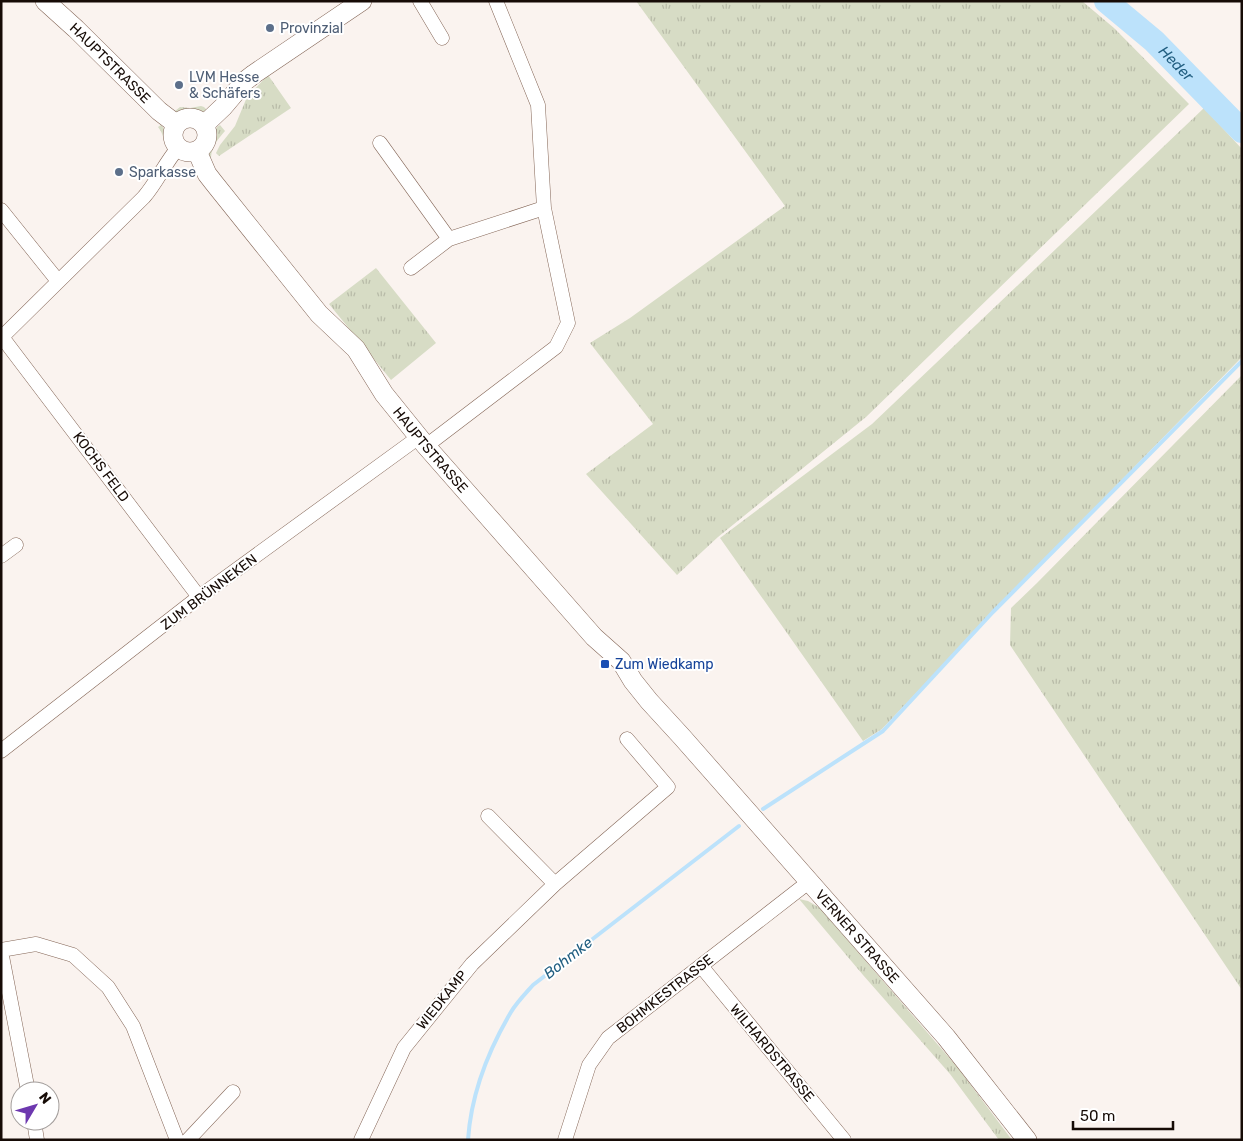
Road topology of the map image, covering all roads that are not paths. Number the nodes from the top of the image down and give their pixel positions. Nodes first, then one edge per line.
1 (44, 1) edge
2 (362, 1) edge
3 (420, 1) edge
4 (496, 1) edge
5 (442, 38) dead end
6 (176, 124) junction
7 (204, 125) junction
8 (380, 143) dead end
9 (178, 148) junction
10 (197, 151) junction
11 (544, 208) junction
12 (1, 210) edge
13 (449, 239) junction
14 (411, 268) dead end
15 (58, 282) junction
16 (2, 337) edge
17 (423, 442) junction
18 (16, 545) dead end
19 (1, 556) edge
20 (199, 597) junction
21 (682, 737) joint
22 (628, 739) dead end
23 (1, 751) edge
24 (488, 816) dead end
25 (810, 881) junction
26 (555, 884) junction
27 (1, 951) edge
28 (700, 966) junction
29 (26, 1081) edge
30 (234, 1092) dead end
31 (177, 1140) edge
32 (188, 1140) edge
33 (361, 1140) edge
34 (565, 1140) edge
35 (844, 1140) edge
36 (1027, 1140) edge

1 - 6 main road, HAUPTSTRASSE
2 - 7 main road
3 - 5 street
4 - 11 street, ZUM BRÜNNEKEN
6 - 7 main road
6 - 9 main road
7 - 10 main road
8 - 13 street
9 - 10 main road
9 - 15 street
10 - 17 main road, HAUPTSTRASSE
11 - 13 street
11 - 17 street, ZUM BRÜNNEKEN
12 - 15 street
13 - 14 street
15 - 16 street
16 - 20 street, KOCHS FELD
17 - 20 street, ZUM BRÜNNEKEN
17 - 21 main road, HAUPTSTRASSE
18 - 19 street
20 - 23 street, ZUM BRÜNNEKEN
21 - 25 main road, VERNER STRASSE
22 - 26 street, WIEDKAMP
24 - 26 street
25 - 28 street, BOHMKESTRASSE
25 - 36 main road, VERNER STRASSE
26 - 33 street, WIEDKAMP
27 - 29 street
27 - 31 street
28 - 34 street, BOHMKESTRASSE
28 - 35 street, WILHARDSTRASSE
30 - 32 street

